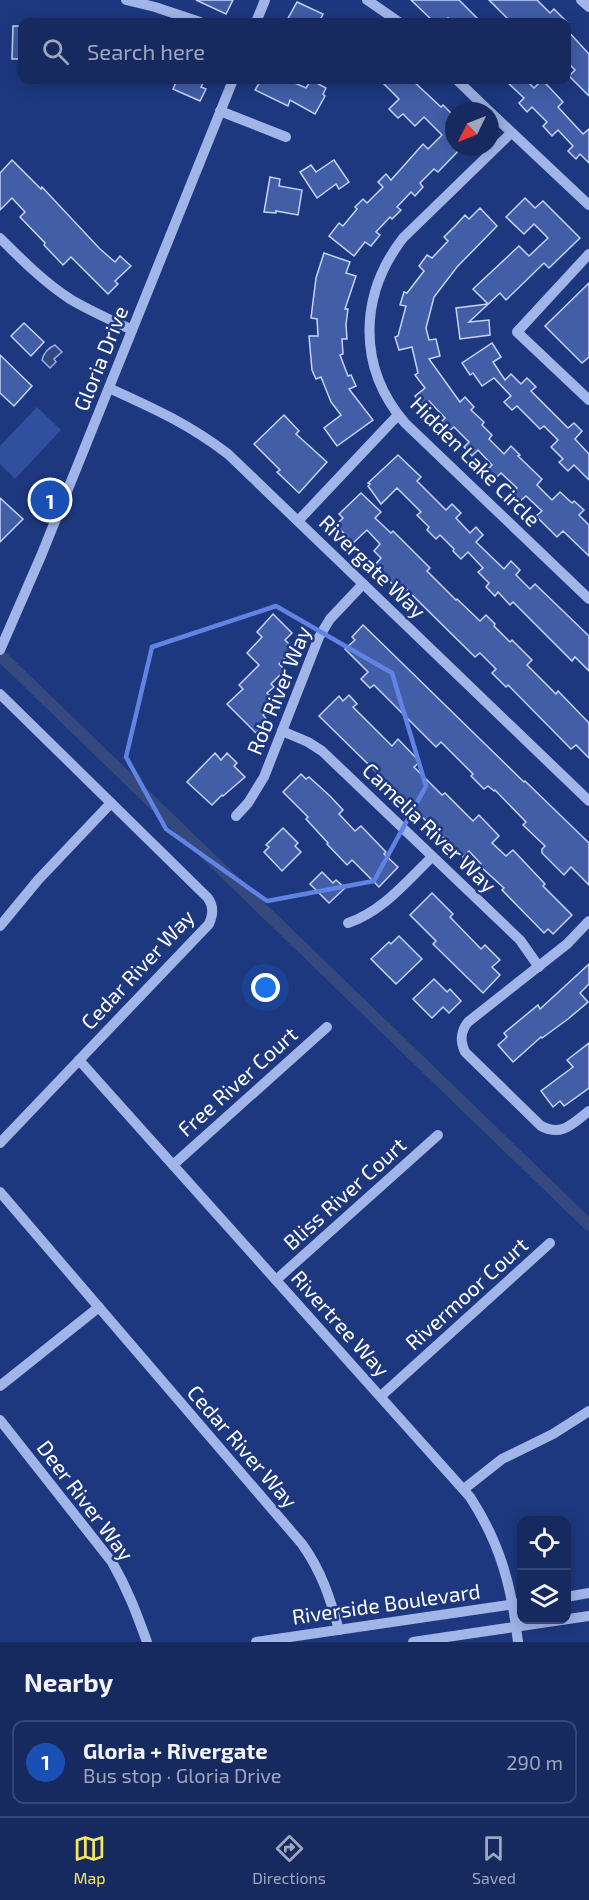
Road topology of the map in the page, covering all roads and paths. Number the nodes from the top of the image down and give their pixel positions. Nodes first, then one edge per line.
1 (126, 0) edge
2 (265, 0) edge
3 (367, 0) edge
4 (581, 0) edge
5 (589, 7) edge
6 (188, 18) edge
7 (258, 18) edge
8 (393, 18) edge
9 (231, 84) edge
10 (461, 84) edge
11 (479, 102) edge
12 (220, 111) junction
13 (499, 122) edge
14 (511, 133) junction
15 (286, 137) dead end
16 (589, 205) edge
17 (0, 238) edge
18 (589, 254) edge
19 (132, 330) junction
20 (109, 388) junction
21 (589, 400) edge
22 (398, 415) junction
23 (298, 521) junction
24 (363, 584) junction
25 (589, 599) edge
26 (0, 650) edge
27 (0, 694) edge
28 (282, 730) junction
29 (589, 801) edge
30 (111, 803) junction
31 (236, 816) dead end
32 (432, 857) junction
33 (589, 921) edge
34 (348, 923) dead end
35 (0, 927) edge
36 (539, 967) junction
37 (327, 1027) dead end
38 (79, 1060) junction
39 (589, 1111) edge
40 (438, 1135) dead end
41 (0, 1143) edge
42 (173, 1165) junction
43 (0, 1192) edge
44 (550, 1243) dead end
45 (276, 1280) junction
46 (99, 1307) junction
47 (0, 1386) edge
48 (381, 1396) junction
49 (589, 1411) edge
50 (0, 1420) edge
51 (464, 1489) junction
52 (589, 1593) edge
53 (571, 1596) edge
54 (517, 1601) edge
55 (517, 1604) edge
56 (517, 1616) edge
57 (589, 1617) edge
58 (516, 1627) junction
59 (339, 1630) junction
60 (147, 1642) edge
61 (260, 1642) edge
62 (413, 1642) edge
63 (518, 1642) edge

1 - 6 street
2 - 7 street
3 - 8 street
4 - 5 street
9 - 12 street, Gloria Drive
10 - 11 street
12 - 15 street
12 - 19 street, Gloria Drive
13 - 14 street
14 - 16 street
14 - 22 street, Hidden Lake Circle
17 - 19 street
18 - 21 street
19 - 20 street, Gloria Drive
20 - 23 street, Rivergate Way
20 - 26 street, Gloria Drive
22 - 23 street
22 - 25 street, Hidden Lake Circle
23 - 24 street, Rivergate Way
24 - 28 street, Rob River Way
24 - 29 street, Rivergate Way
27 - 30 street, Cedar River Way
28 - 31 street, Rob River Way
28 - 32 street, Camelia River Way
30 - 35 street
30 - 38 street, Cedar River Way
32 - 34 street
32 - 36 street, Camelia River Way
33 - 36 street
36 - 39 street
37 - 42 street, Free River Court
38 - 41 street, Cedar River Way
38 - 42 street, Rivertree Way
40 - 45 street, Bliss River Court
42 - 45 street, Rivertree Way
43 - 46 street, Cedar River Way
44 - 48 street, Rivermoor Court
45 - 48 street, Rivertree Way
46 - 47 street
46 - 59 street, Cedar River Way
48 - 51 street, Rivertree Way
49 - 51 street
50 - 60 street, Deer River Way
51 - 54 street, Rivertree Way
52 - 53 street
55 - 59 street, Riverside Boulevard
56 - 58 street, Rivertree Way
57 - 58 street, Riverside Boulevard
58 - 62 street, Riverside Boulevard
58 - 63 street, Rivertree Way
59 - 61 street, Riverside Boulevard

